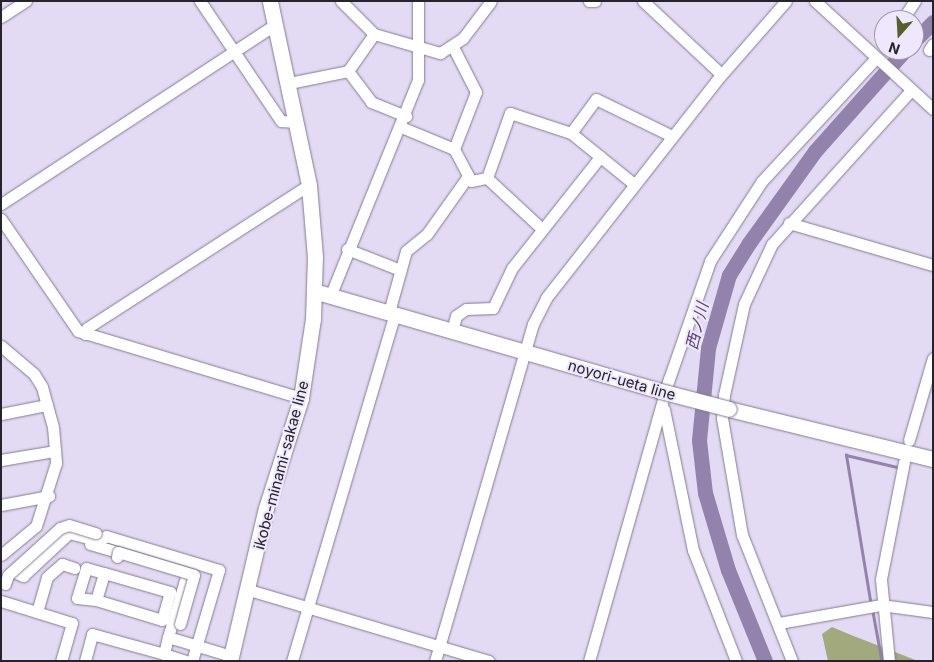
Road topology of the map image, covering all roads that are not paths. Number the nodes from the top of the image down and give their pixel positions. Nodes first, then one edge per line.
1 (26, 1) edge
2 (200, 1) edge
3 (270, 1) edge
4 (341, 1) edge
5 (418, 1) edge
6 (491, 1) edge
7 (589, 1) edge
8 (595, 1) edge
9 (643, 1) edge
10 (786, 1) edge
11 (815, 1) edge
12 (1, 17) edge
13 (275, 25) junction
14 (374, 34) junction
15 (453, 47) junction
16 (419, 50) junction
17 (234, 52) junction
18 (874, 56) edge
19 (874, 60) edge
20 (878, 60) edge
21 (348, 71) junction
22 (721, 74) junction
23 (289, 83) junction
24 (911, 90) junction
25 (933, 109) edge
26 (406, 116) junction
27 (296, 122) junction
28 (401, 127) junction
29 (571, 133) junction
30 (672, 136) junction
31 (454, 149) junction
32 (600, 157) junction
33 (468, 176) junction
34 (487, 178) junction
35 (634, 184) junction
36 (309, 185) junction
37 (1, 204) edge
38 (1, 219) edge
39 (789, 223) junction
40 (542, 229) junction
41 (348, 249) junction
42 (933, 265) edge
43 (400, 270) junction
44 (314, 291) junction
45 (330, 294) junction
46 (392, 313) junction
47 (452, 331) junction
48 (85, 334) junction
49 (1, 346) edge
50 (525, 353) junction
51 (933, 358) edge
52 (301, 398) junction
53 (47, 405) junction
54 (664, 406) junction
55 (1, 414) edge
56 (909, 440) dead end
57 (55, 451) junction
58 (933, 459) edge
59 (1, 460) edge
60 (904, 462) dead end
61 (49, 496) junction
62 (1, 505) edge
63 (36, 525) junction
64 (101, 535) junction
65 (65, 536) junction
66 (50, 542) junction
67 (116, 554) junction
68 (1, 555) edge
69 (74, 568) dead end
70 (188, 569) junction
71 (8, 571) edge
72 (108, 574) junction
73 (249, 590) junction
74 (1, 600) edge
75 (96, 600) junction
76 (881, 605) junction
77 (308, 606) junction
78 (37, 612) junction
79 (933, 612) edge
80 (780, 624) junction
81 (172, 638) junction
82 (196, 646) junction
83 (440, 646) junction
84 (164, 654) junction
85 (149, 656) edge
86 (230, 658) edge
87 (61, 661) edge
88 (85, 661) edge
89 (185, 661) edge
90 (192, 661) edge
91 (292, 661) edge
92 (435, 661) edge
93 (489, 661) edge
94 (589, 661) edge
95 (736, 661) edge
96 (792, 661) edge
97 (889, 661) edge

1 - 12 street
2 - 17 street
3 - 13 main road, ikobe-minami-sakae line
4 - 14 street
5 - 16 street
6 - 15 street
7 - 8 street
9 - 22 street
10 - 22 street
11 - 18 street
13 - 17 street
13 - 23 main road, ikobe-minami-sakae line
14 - 16 street
14 - 21 street
15 - 16 street
15 - 31 street
16 - 26 street
17 - 27 street
17 - 37 street
19 - 54 street
20 - 24 street
21 - 23 street
21 - 26 street
22 - 30 street
23 - 27 main road, ikobe-minami-sakae line
24 - 25 street
24 - 39 street
26 - 28 street
27 - 36 main road, ikobe-minami-sakae line
28 - 31 street
28 - 41 street
29 - 30 street
29 - 32 street
29 - 34 street
30 - 35 street
31 - 33 street
32 - 35 street
32 - 40 street
33 - 34 street
33 - 43 street
34 - 40 street
35 - 50 street
36 - 44 main road, ikobe-minami-sakae line
36 - 48 street
38 - 48 street
39 - 42 street
39 - 80 street
40 - 47 street
41 - 43 street
41 - 45 street
43 - 46 street
44 - 45 main road, noyori-ueta line
44 - 52 main road, ikobe-minami-sakae line
45 - 46 main road, noyori-ueta line
46 - 47 main road, noyori-ueta line
46 - 77 street
47 - 50 main road, noyori-ueta line
48 - 52 street
49 - 53 street
50 - 58 main road, noyori-ueta line, bridge
50 - 83 street
51 - 56 street
52 - 73 main road, ikobe-minami-sakae line
53 - 55 street
53 - 57 street
54 - 94 street
54 - 95 street
57 - 59 street
57 - 61 street
60 - 76 street
61 - 62 street
61 - 63 street
63 - 66 street
63 - 68 street
64 - 65 street
64 - 70 street
64 - 74 street, bridge
65 - 66 street
65 - 67 street
66 - 71 street
67 - 72 street
67 - 81 street, bridge
69 - 78 street
70 - 81 street
70 - 82 street
72 - 75 street
72 - 75 street
72 - 75 street
73 - 77 street
73 - 86 main road, ikobe-minami-sakae line
74 - 78 street
76 - 79 street
76 - 80 street
76 - 97 street
77 - 83 street
77 - 91 street
78 - 87 street
80 - 96 street
81 - 82 street
81 - 84 street
82 - 86 street
82 - 90 street
83 - 92 street
83 - 93 street
84 - 85 street
84 - 89 street
85 - 88 street

